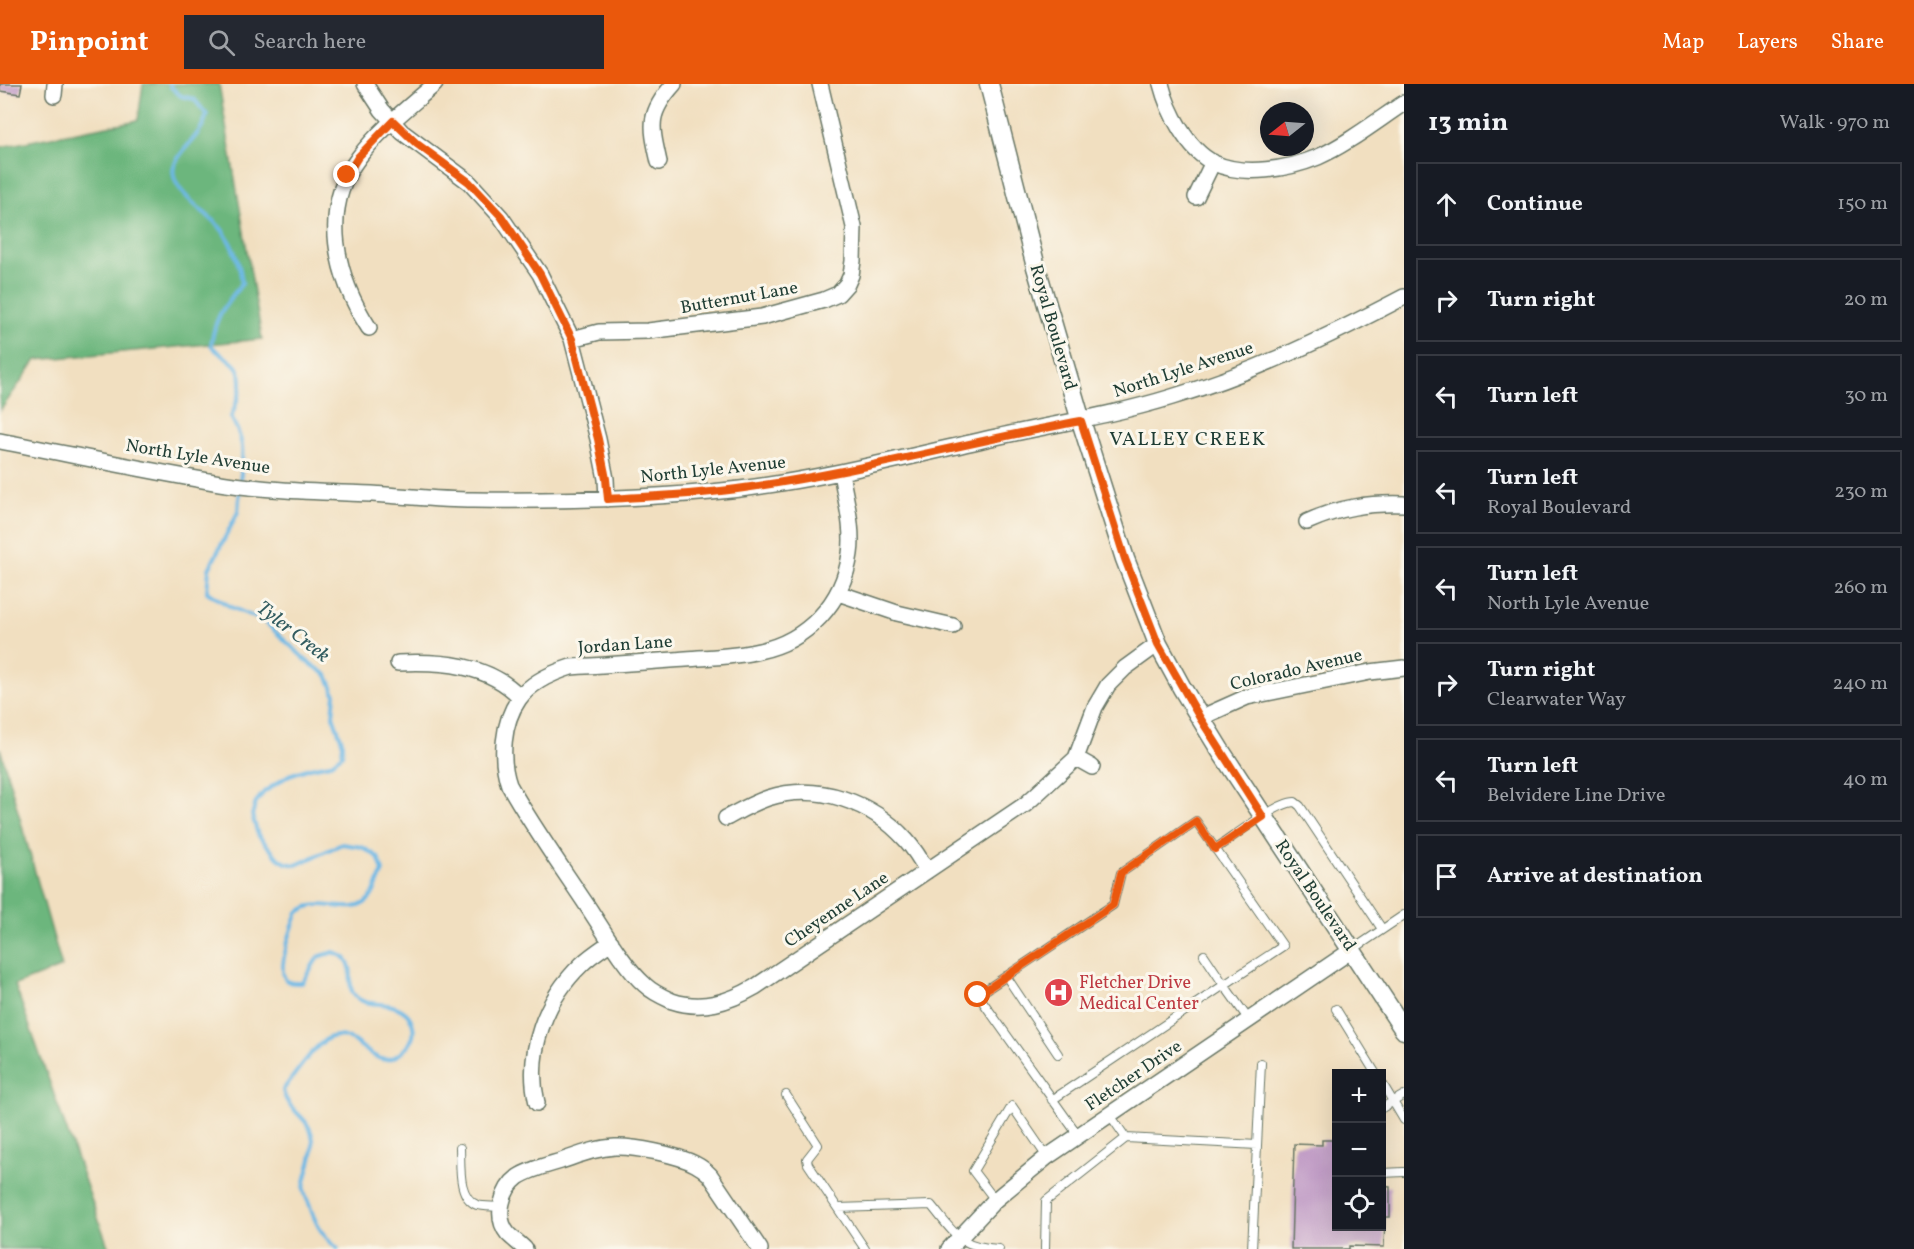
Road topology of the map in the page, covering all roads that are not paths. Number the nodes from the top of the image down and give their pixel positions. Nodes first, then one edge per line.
1 (366, 84) edge
2 (435, 84) edge
3 (674, 84) edge
4 (820, 84) edge
5 (989, 84) edge
6 (1161, 84) edge
7 (1404, 103) edge
8 (393, 121) junction
9 (659, 162) dead end
10 (1213, 162) junction
11 (1196, 197) dead end
12 (1404, 297) edge
13 (369, 328) dead end
14 (572, 339) junction
15 (1081, 421) junction
16 (0, 441) edge
17 (841, 472) junction
18 (608, 499) junction
19 (1404, 504) edge
20 (1307, 522) dead end
21 (838, 593) junction
22 (953, 626) dead end
23 (1158, 644) junction
24 (398, 663) dead end
25 (1404, 668) edge
26 (520, 697) junction
27 (1200, 718) junction
28 (1076, 758) junction
29 (1092, 767) dead end
30 (1263, 817) junction
31 (726, 818) dead end
32 (1215, 849) junction
33 (927, 871) junction
34 (1404, 915) edge
35 (1382, 929) junction
36 (611, 942) junction
37 (1352, 950) junction
38 (1204, 955) dead end
39 (1006, 976) junction
40 (1224, 985) junction
41 (1336, 1010) dead end
42 (1249, 1020) junction
43 (1403, 1024) edge
44 (1058, 1054) dead end
45 (1261, 1063) dead end
46 (1373, 1069) edge
47 (1386, 1090) edge
48 (786, 1095) dead end
49 (1404, 1095) edge
50 (1052, 1100) junction
51 (1393, 1101) junction
52 (537, 1102) dead end
53 (1386, 1105) edge
54 (1110, 1114) junction
55 (1404, 1120) edge
56 (1078, 1135) junction
57 (1125, 1138) junction
58 (1257, 1145) junction
59 (460, 1148) dead end
60 (1047, 1157) junction
61 (1386, 1173) edge
62 (1404, 1173) edge
63 (995, 1200) junction
64 (501, 1207) junction
65 (838, 1208) junction
66 (954, 1244) edge
67 (525, 1249) edge
68 (760, 1249) edge
69 (865, 1249) edge
70 (999, 1249) edge
71 (1045, 1249) edge
72 (1252, 1249) edge

1 - 8 street
2 - 8 street
3 - 9 street
4 - 14 street, Butternut Lane
5 - 15 street, Royal Boulevard
6 - 10 street
7 - 10 street
8 - 13 street
8 - 14 street
10 - 11 street
12 - 15 street, North Lyle Avenue
14 - 18 street
15 - 17 street, North Lyle Avenue
15 - 23 street, Royal Boulevard
16 - 18 street, North Lyle Avenue
17 - 18 street, North Lyle Avenue
17 - 21 street, Jordan Lane
19 - 20 street
21 - 22 street
21 - 26 street, Jordan Lane
23 - 27 street, Royal Boulevard
23 - 28 street, Cheyenne Lane
24 - 26 street
25 - 27 street, Colorado Avenue
26 - 36 street, Jordan Lane
27 - 30 street, Royal Boulevard
28 - 29 street
28 - 33 street, Cheyenne Lane
30 - 32 lane
30 - 35 lane
30 - 37 street, Royal Boulevard
31 - 33 street
32 - 39 lane
32 - 40 lane
33 - 36 street, Cheyenne Lane
34 - 35 lane
35 - 37 lane
36 - 52 street
37 - 42 street, Fletcher Drive
37 - 43 street, Royal Boulevard
38 - 40 lane
39 - 44 lane
39 - 50 lane
40 - 42 lane
40 - 50 lane
41 - 46 lane
42 - 54 street, Fletcher Drive
45 - 58 lane
47 - 51 lane
48 - 65 lane
49 - 51 lane
50 - 56 lane
51 - 53 lane
51 - 55 lane
54 - 56 street, Fletcher Drive
54 - 57 lane
56 - 60 street, Fletcher Drive
57 - 58 lane
57 - 71 lane
58 - 72 lane
59 - 64 lane
60 - 63 street, Fletcher Drive
60 - 63 lane
61 - 62 lane
63 - 66 street, Fletcher Drive
64 - 67 street
64 - 68 street
65 - 66 lane
65 - 69 lane
66 - 70 lane

